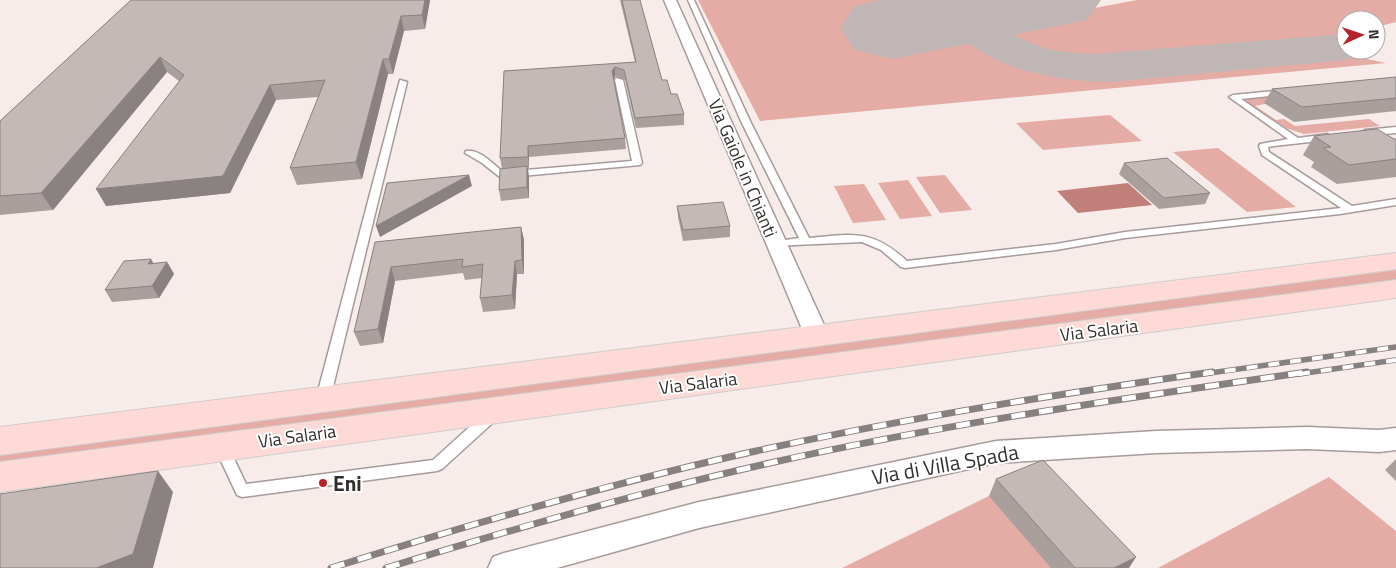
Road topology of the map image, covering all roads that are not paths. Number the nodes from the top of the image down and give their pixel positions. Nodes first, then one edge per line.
1 (670, 0) edge
2 (691, 0) edge
3 (619, 80) edge
4 (403, 82) dead end
5 (1290, 92) edge
6 (1396, 130) edge
7 (1296, 140) junction
8 (470, 153) dead end
9 (1396, 202) edge
10 (1350, 209) junction
11 (805, 240) junction
12 (776, 244) junction
13 (1396, 261) edge
14 (1396, 289) edge
15 (817, 336) junction
16 (323, 399) junction
17 (498, 409) junction
18 (1396, 439) edge
19 (0, 441) edge
20 (221, 446) junction
21 (0, 477) edge
22 (504, 568) edge

1 - 12 street, Via Gaiole in Chianti
2 - 11 lane
3 - 8 lane
4 - 16 lane
5 - 7 lane
6 - 7 lane
7 - 10 lane
9 - 10 lane
10 - 11 lane
11 - 12 lane
12 - 15 street, Via Gaiole in Chianti
13 - 15 main road, Via Salaria
14 - 17 main road, Via Salaria
15 - 16 main road, Via Salaria
16 - 19 main road, Via Salaria
17 - 20 main road, Via Salaria
17 - 20 lane
18 - 22 street, Via di Villa Spada
20 - 21 main road, Via Salaria

